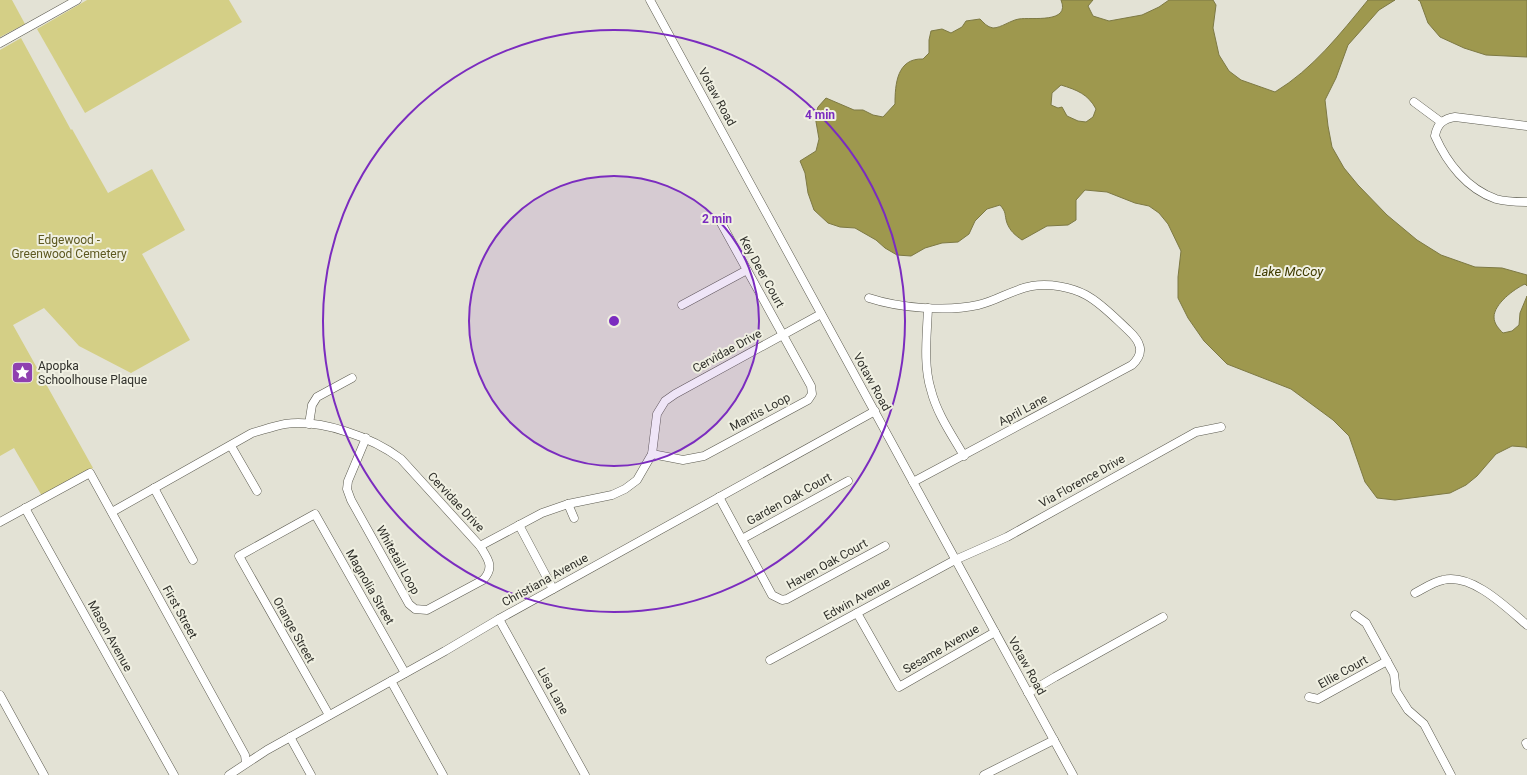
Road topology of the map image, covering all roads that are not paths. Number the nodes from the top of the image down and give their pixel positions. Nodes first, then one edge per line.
1 (77, 0) edge
2 (650, 0) edge
3 (0, 43) edge
4 (1414, 102) dead end
5 (1441, 122) junction
6 (1527, 126) edge
7 (1527, 202) edge
8 (720, 221) dead end
9 (747, 270) junction
10 (870, 298) dead end
11 (682, 306) dead end
12 (928, 308) junction
13 (821, 314) junction
14 (783, 334) junction
15 (352, 378) dead end
16 (875, 411) junction
17 (310, 424) junction
18 (1221, 427) dead end
19 (366, 438) junction
20 (231, 446) junction
21 (652, 454) junction
22 (964, 456) junction
23 (848, 481) dead end
24 (913, 482) junction
25 (154, 488) junction
26 (257, 491) dead end
27 (719, 497) junction
28 (568, 504) junction
29 (25, 508) junction
30 (112, 512) junction
31 (315, 514) joint
32 (574, 518) dead end
33 (0, 522) edge
34 (519, 525) junction
35 (742, 539) junction
36 (480, 546) junction
37 (885, 546) dead end
38 (194, 560) dead end
39 (955, 560) junction
40 (554, 589) junction
41 (1415, 593) dead end
42 (857, 613) junction
43 (1354, 615) dead end
44 (1163, 617) dead end
45 (499, 619) junction
46 (1527, 625) edge
47 (995, 632) junction
48 (770, 660) dead end
49 (1387, 661) junction
50 (405, 673) junction
51 (391, 681) junction
52 (1028, 694) junction
53 (0, 695) edge
54 (1309, 696) dead end
55 (329, 715) junction
56 (290, 737) junction
57 (1054, 740) junction
58 (246, 763) junction
59 (44, 775) edge
60 (174, 775) edge
61 (229, 775) edge
62 (311, 775) edge
63 (444, 775) edge
64 (585, 775) edge
65 (984, 775) edge
66 (1073, 775) edge
67 (1451, 775) edge

1 - 3 street
2 - 13 street, Votaw Road
4 - 5 street
5 - 6 street
5 - 7 street
8 - 9 street, Key Deer Court
9 - 11 street
9 - 14 street, Key Deer Court
10 - 12 street
12 - 22 street
12 - 22 street, April Lane
13 - 14 street, Cervidae Drive
13 - 16 street, Votaw Road
14 - 21 street, Cervidae Drive
14 - 21 street, Mantis Loop
15 - 17 street
16 - 24 street, Votaw Road
16 - 27 street, Christiana Avenue
17 - 19 street, Cervidae Drive
17 - 20 street, Cervidae Drive
18 - 39 street, Via Florence Drive
19 - 36 street, Cervidae Drive
19 - 36 street, Whitetail Loop
20 - 25 street, Cervidae Drive
20 - 26 street
21 - 28 street, Cervidae Drive
22 - 24 street, April Lane
23 - 35 street, Garden Oak Court
24 - 39 street, Votaw Road
25 - 30 street, Cervidae Drive
25 - 38 street
27 - 35 street, Haven Oak Court
27 - 40 street, Christiana Avenue
28 - 32 street
28 - 34 street, Cervidae Drive
29 - 30 street, First Street
29 - 33 street
29 - 60 street, Mason Avenue
30 - 58 street, First Street
31 - 50 street, Magnolia Street
31 - 55 street, Orange Street
34 - 36 street, Cervidae Drive
34 - 40 street
35 - 37 street, Haven Oak Court
39 - 42 street, Edwin Avenue
39 - 47 street, Votaw Road
40 - 45 street, Christiana Avenue
41 - 46 street
42 - 47 street, Sesame Avenue
42 - 48 street, Edwin Avenue
43 - 49 street
44 - 52 street
45 - 50 street, Christiana Avenue
45 - 64 street, Lisa Lane
47 - 52 street, Votaw Road
49 - 54 street, Ellie Court
49 - 67 street
50 - 51 street, Christiana Avenue
51 - 55 street, Christiana Avenue
51 - 63 street
52 - 57 street, Votaw Road
53 - 59 street
55 - 56 street, Christiana Avenue
56 - 58 street, Christiana Avenue
56 - 62 street
57 - 65 street
57 - 66 street, Votaw Road
58 - 61 street, Christiana Avenue

